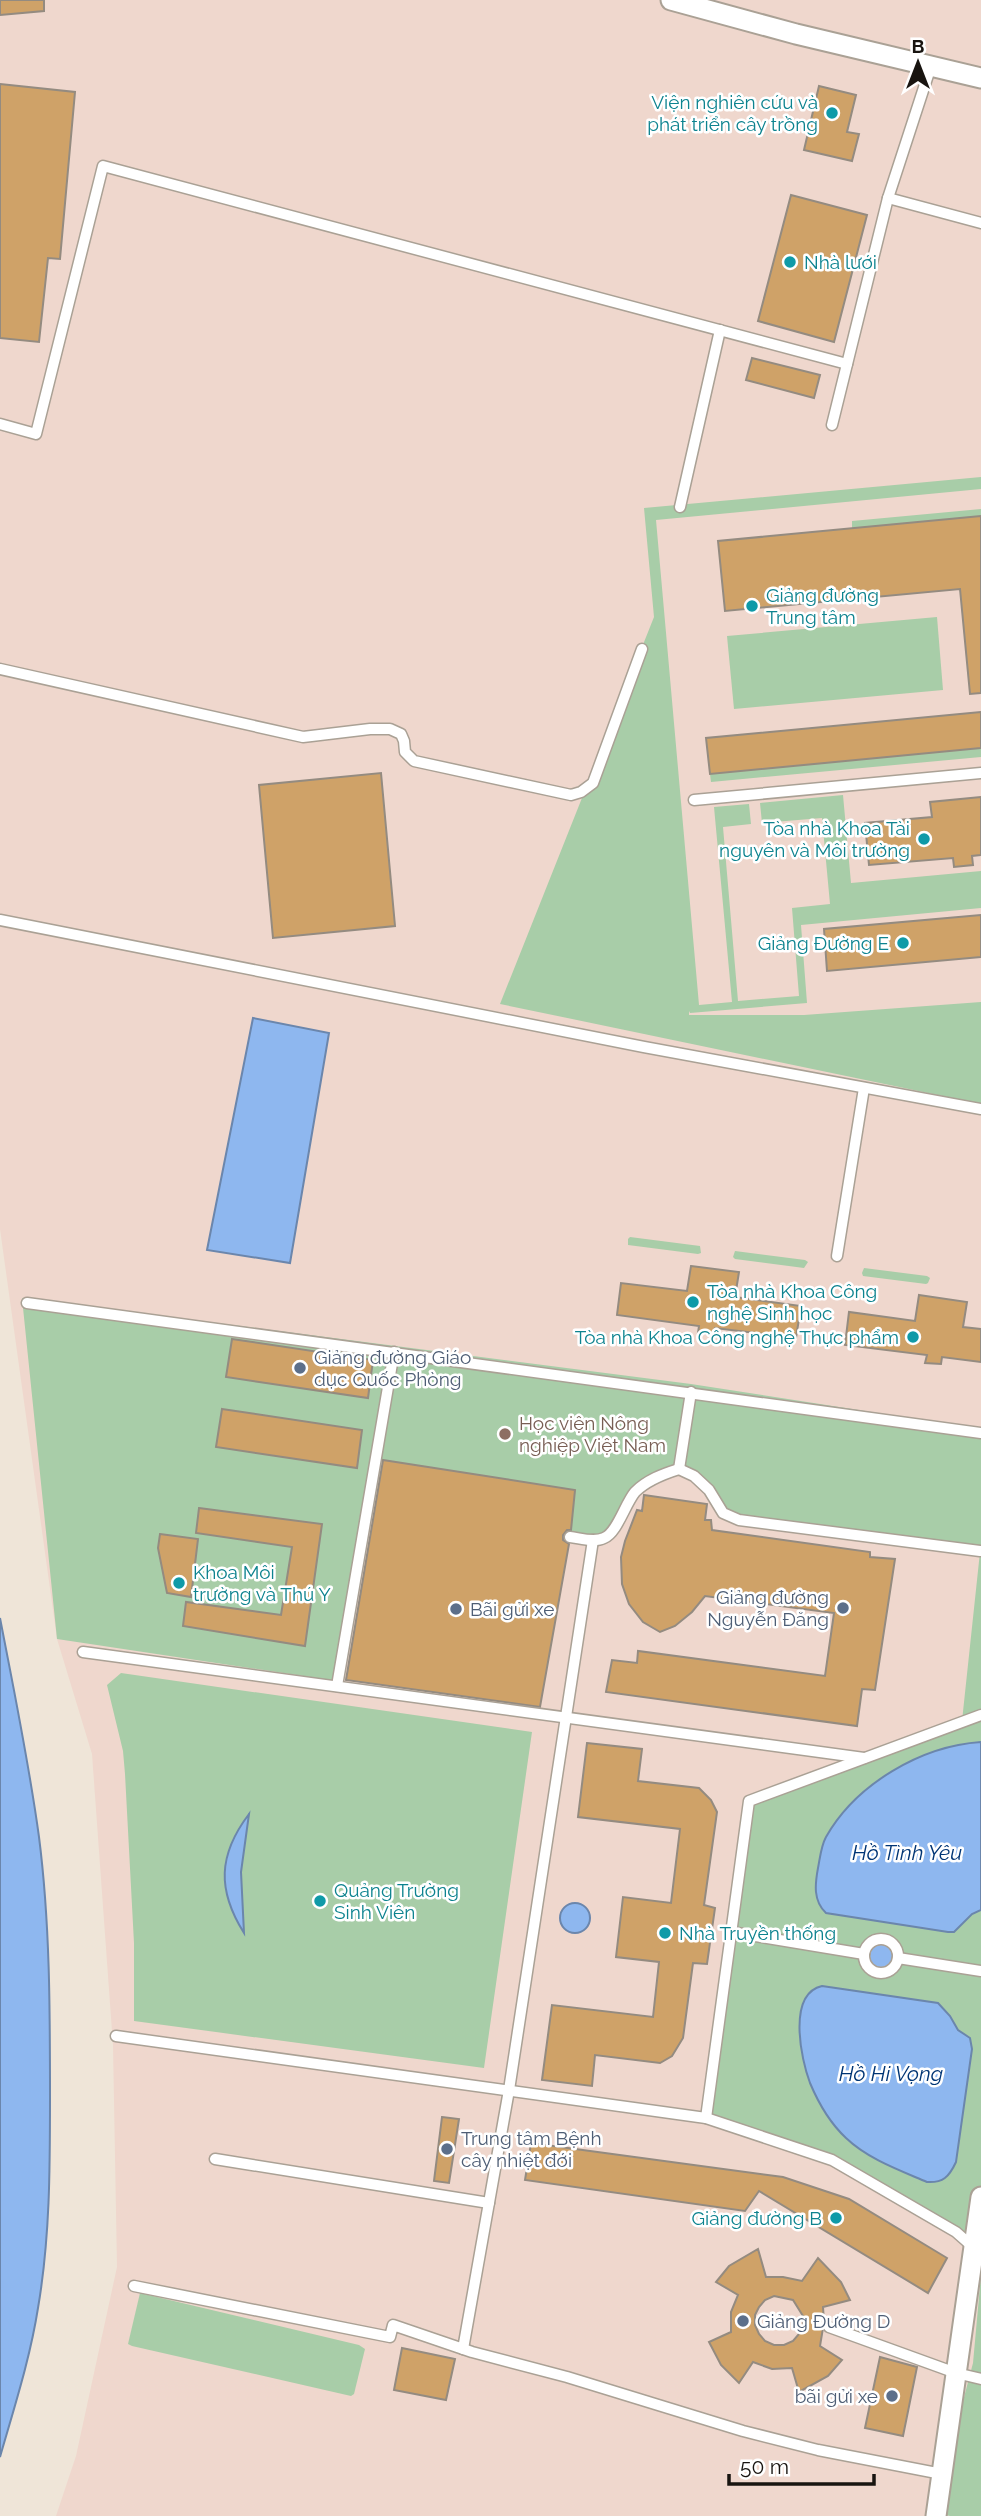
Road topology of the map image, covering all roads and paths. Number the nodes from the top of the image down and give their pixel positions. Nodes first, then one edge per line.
1 (671, 0) edge
2 (931, 66) junction
3 (981, 78) edge
4 (888, 198) junction
5 (981, 223) edge
6 (720, 330) junction
7 (847, 364) junction
8 (0, 424) edge
9 (832, 425) dead end
10 (680, 507) dead end
11 (642, 649) dead end
12 (0, 669) edge
13 (981, 773) edge
14 (694, 800) dead end
15 (0, 920) edge
16 (864, 1088) junction
17 (981, 1109) edge
18 (836, 1256) dead end
19 (27, 1303) dead end
20 (394, 1352) junction
21 (691, 1392) junction
22 (981, 1433) edge
23 (679, 1469) junction
24 (570, 1537) dead end
25 (593, 1540) junction
26 (981, 1551) edge
27 (83, 1653) dead end
28 (337, 1686) junction
29 (981, 1715) edge
30 (566, 1717) junction
31 (864, 1758) junction
32 (731, 1932) junction
33 (864, 1954) junction
34 (898, 1958) junction
35 (981, 1971) edge
36 (116, 2036) dead end
37 (509, 2090) junction
38 (706, 2118) junction
39 (215, 2159) dead end
40 (981, 2197) edge
41 (489, 2203) junction
42 (974, 2247) junction
43 (134, 2286) dead end
44 (829, 2327) dead end
45 (463, 2349) junction
46 (956, 2373) junction
47 (981, 2379) edge
48 (942, 2474) junction
49 (936, 2516) edge

1 - 2 street
2 - 3 street
2 - 4 lane
4 - 5 lane
4 - 7 lane
6 - 7 lane
6 - 8 lane
6 - 10 lane
7 - 9 lane
11 - 12 lane
13 - 14 lane
15 - 16 lane
16 - 17 lane
16 - 18 lane
19 - 20 lane
20 - 21 lane
20 - 28 lane
21 - 22 lane
21 - 23 lane
23 - 25 lane
23 - 26 lane
24 - 25 lane
25 - 30 lane
27 - 28 lane
28 - 30 lane
29 - 31 lane
30 - 31 lane
30 - 37 lane
31 - 32 lane
32 - 33 lane
32 - 38 lane
33 - 34 lane
33 - 34 lane
34 - 35 lane
36 - 37 lane
37 - 38 lane
37 - 41 lane
38 - 42 lane
39 - 41 lane
40 - 42 street
41 - 45 lane
42 - 46 street
43 - 45 lane
44 - 46 lane
45 - 48 lane
46 - 47 lane
46 - 48 street
48 - 49 street

